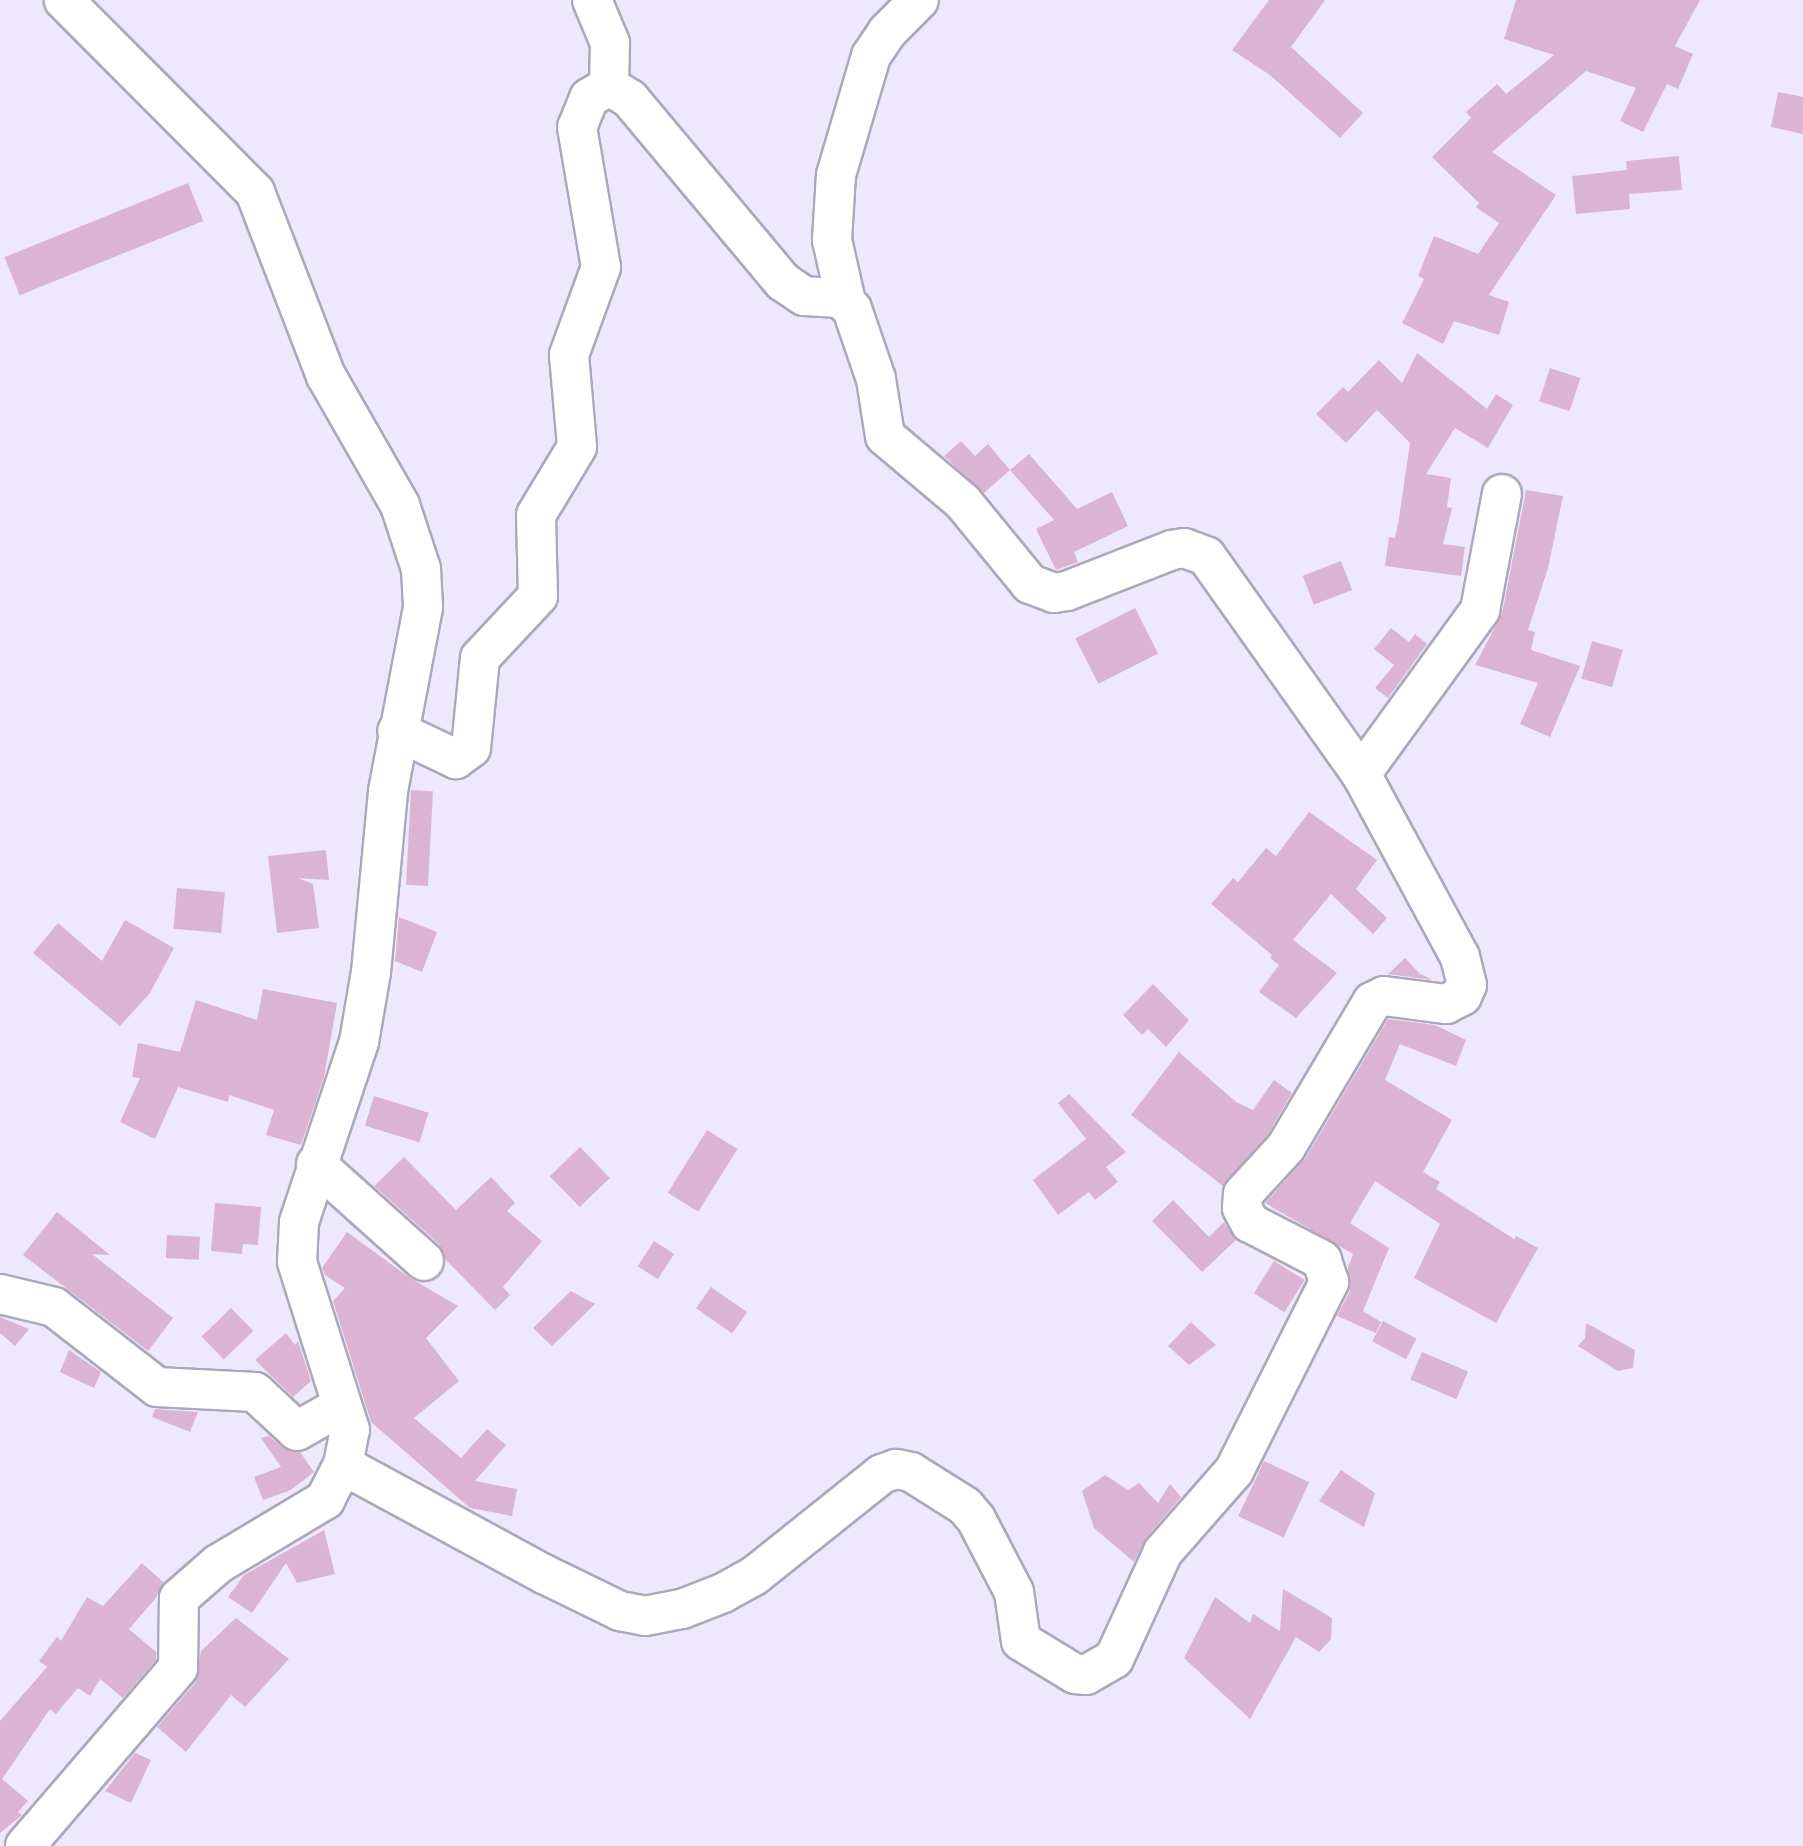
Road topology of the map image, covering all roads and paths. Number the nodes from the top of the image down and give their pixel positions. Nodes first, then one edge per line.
1 (64, 0) edge
2 (592, 0) edge
3 (919, 0) edge
4 (609, 86) junction
5 (846, 302) junction
6 (1502, 494) dead end
7 (397, 731) junction
8 (1361, 774) junction
9 (316, 1164) junction
10 (424, 1261) dead end
11 (0, 1294) edge
12 (341, 1406) junction
13 (343, 1466) junction
14 (25, 1846) edge

1 - 7 street
2 - 4 street
3 - 5 street
4 - 5 street
4 - 7 street
5 - 8 street
6 - 8 street
7 - 9 street
8 - 13 street
9 - 10 street
9 - 12 street
11 - 12 street
12 - 13 street
13 - 14 street

